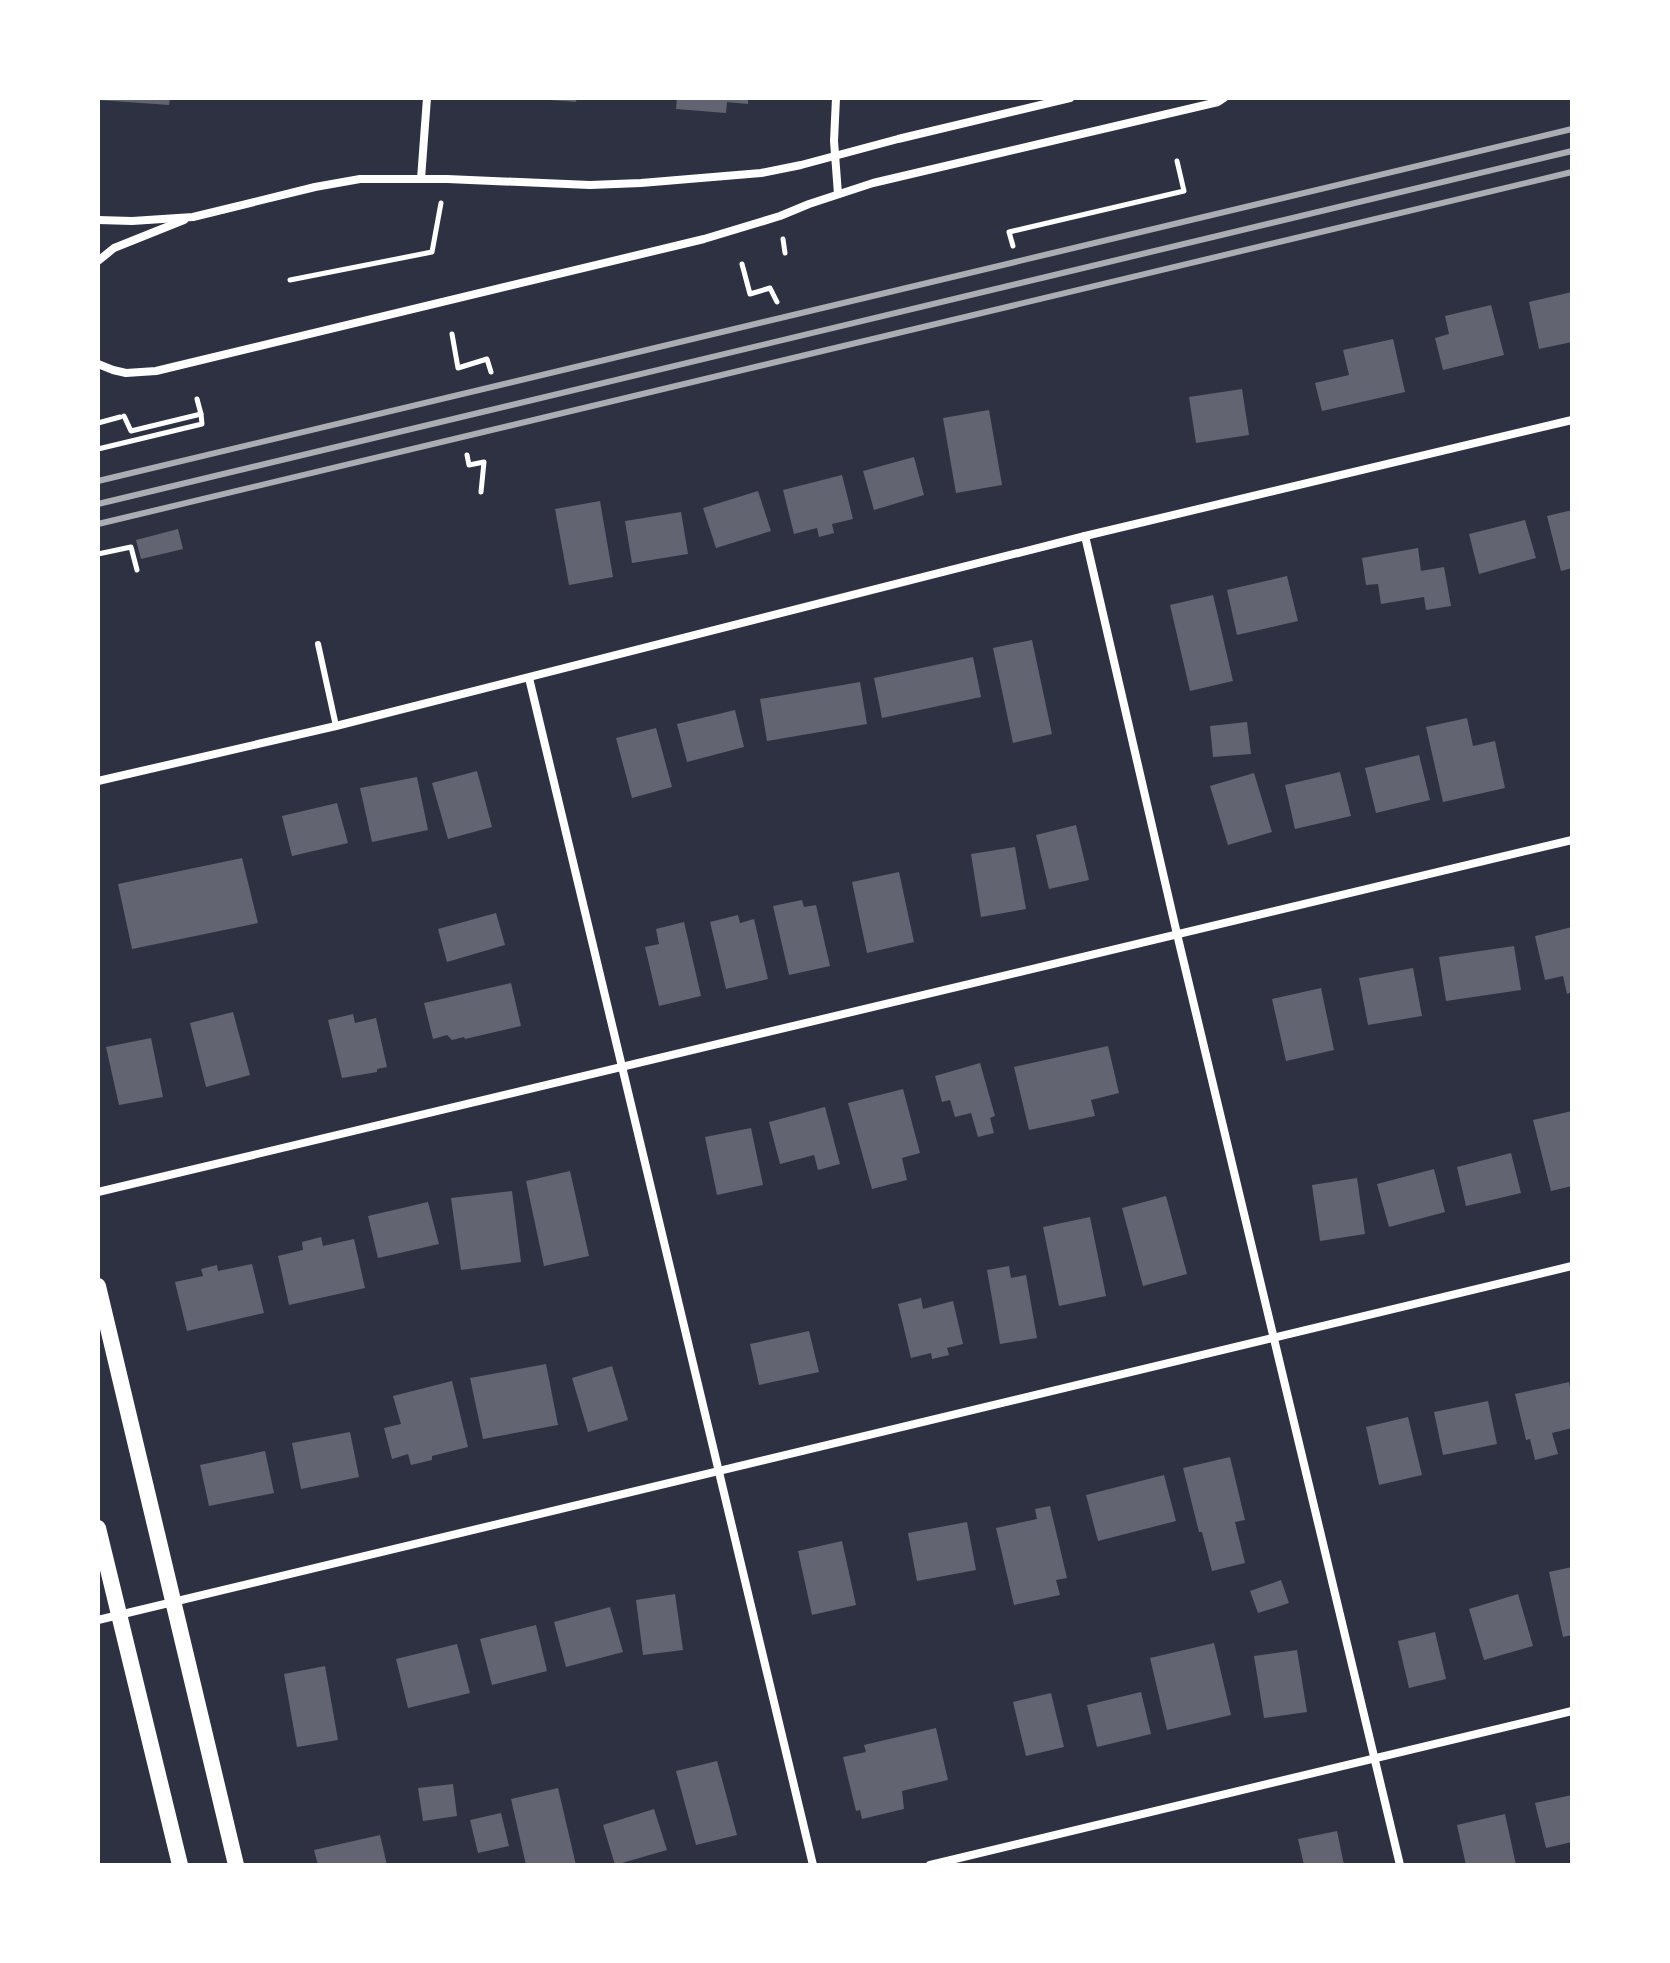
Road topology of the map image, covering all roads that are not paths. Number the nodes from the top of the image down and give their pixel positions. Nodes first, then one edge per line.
1 (427, 98) edge
2 (836, 98) edge
3 (1070, 98) edge
4 (1224, 98) edge
5 (835, 156) junction
6 (421, 179) junction
7 (838, 194) junction
8 (193, 217) junction
9 (98, 220) edge
10 (98, 261) edge
11 (98, 364) edge
12 (1572, 420) edge
13 (1085, 536) junction
14 (318, 644) dead end
15 (529, 678) junction
16 (336, 726) junction
17 (98, 781) edge
18 (1572, 840) edge
19 (1177, 934) junction
20 (623, 1067) junction
21 (98, 1192) edge
22 (1572, 1266) edge
23 (98, 1286) edge
24 (1274, 1337) junction
25 (719, 1471) junction
26 (98, 1528) edge
27 (173, 1602) junction
28 (119, 1615) junction
29 (98, 1620) edge
30 (1572, 1711) edge
31 (1375, 1758) junction
32 (180, 1865) edge
33 (236, 1865) edge
34 (813, 1865) edge
35 (930, 1865) edge
36 (1400, 1865) edge

1 - 6 street
2 - 5 street
3 - 5 street
4 - 7 street
5 - 6 street
5 - 7 street
6 - 8 street
7 - 11 street
8 - 9 street
8 - 10 street
12 - 13 street
13 - 15 street
13 - 19 street
14 - 16 lane
15 - 16 street
15 - 20 street
16 - 17 street
18 - 19 street
19 - 20 street
19 - 24 street
20 - 21 street
20 - 25 street
22 - 24 street
23 - 27 main road
24 - 25 street
24 - 31 street
25 - 27 street
25 - 34 street
26 - 28 main road
27 - 28 street
27 - 33 main road
28 - 29 street
28 - 32 main road
30 - 31 street
31 - 35 street
31 - 36 street

